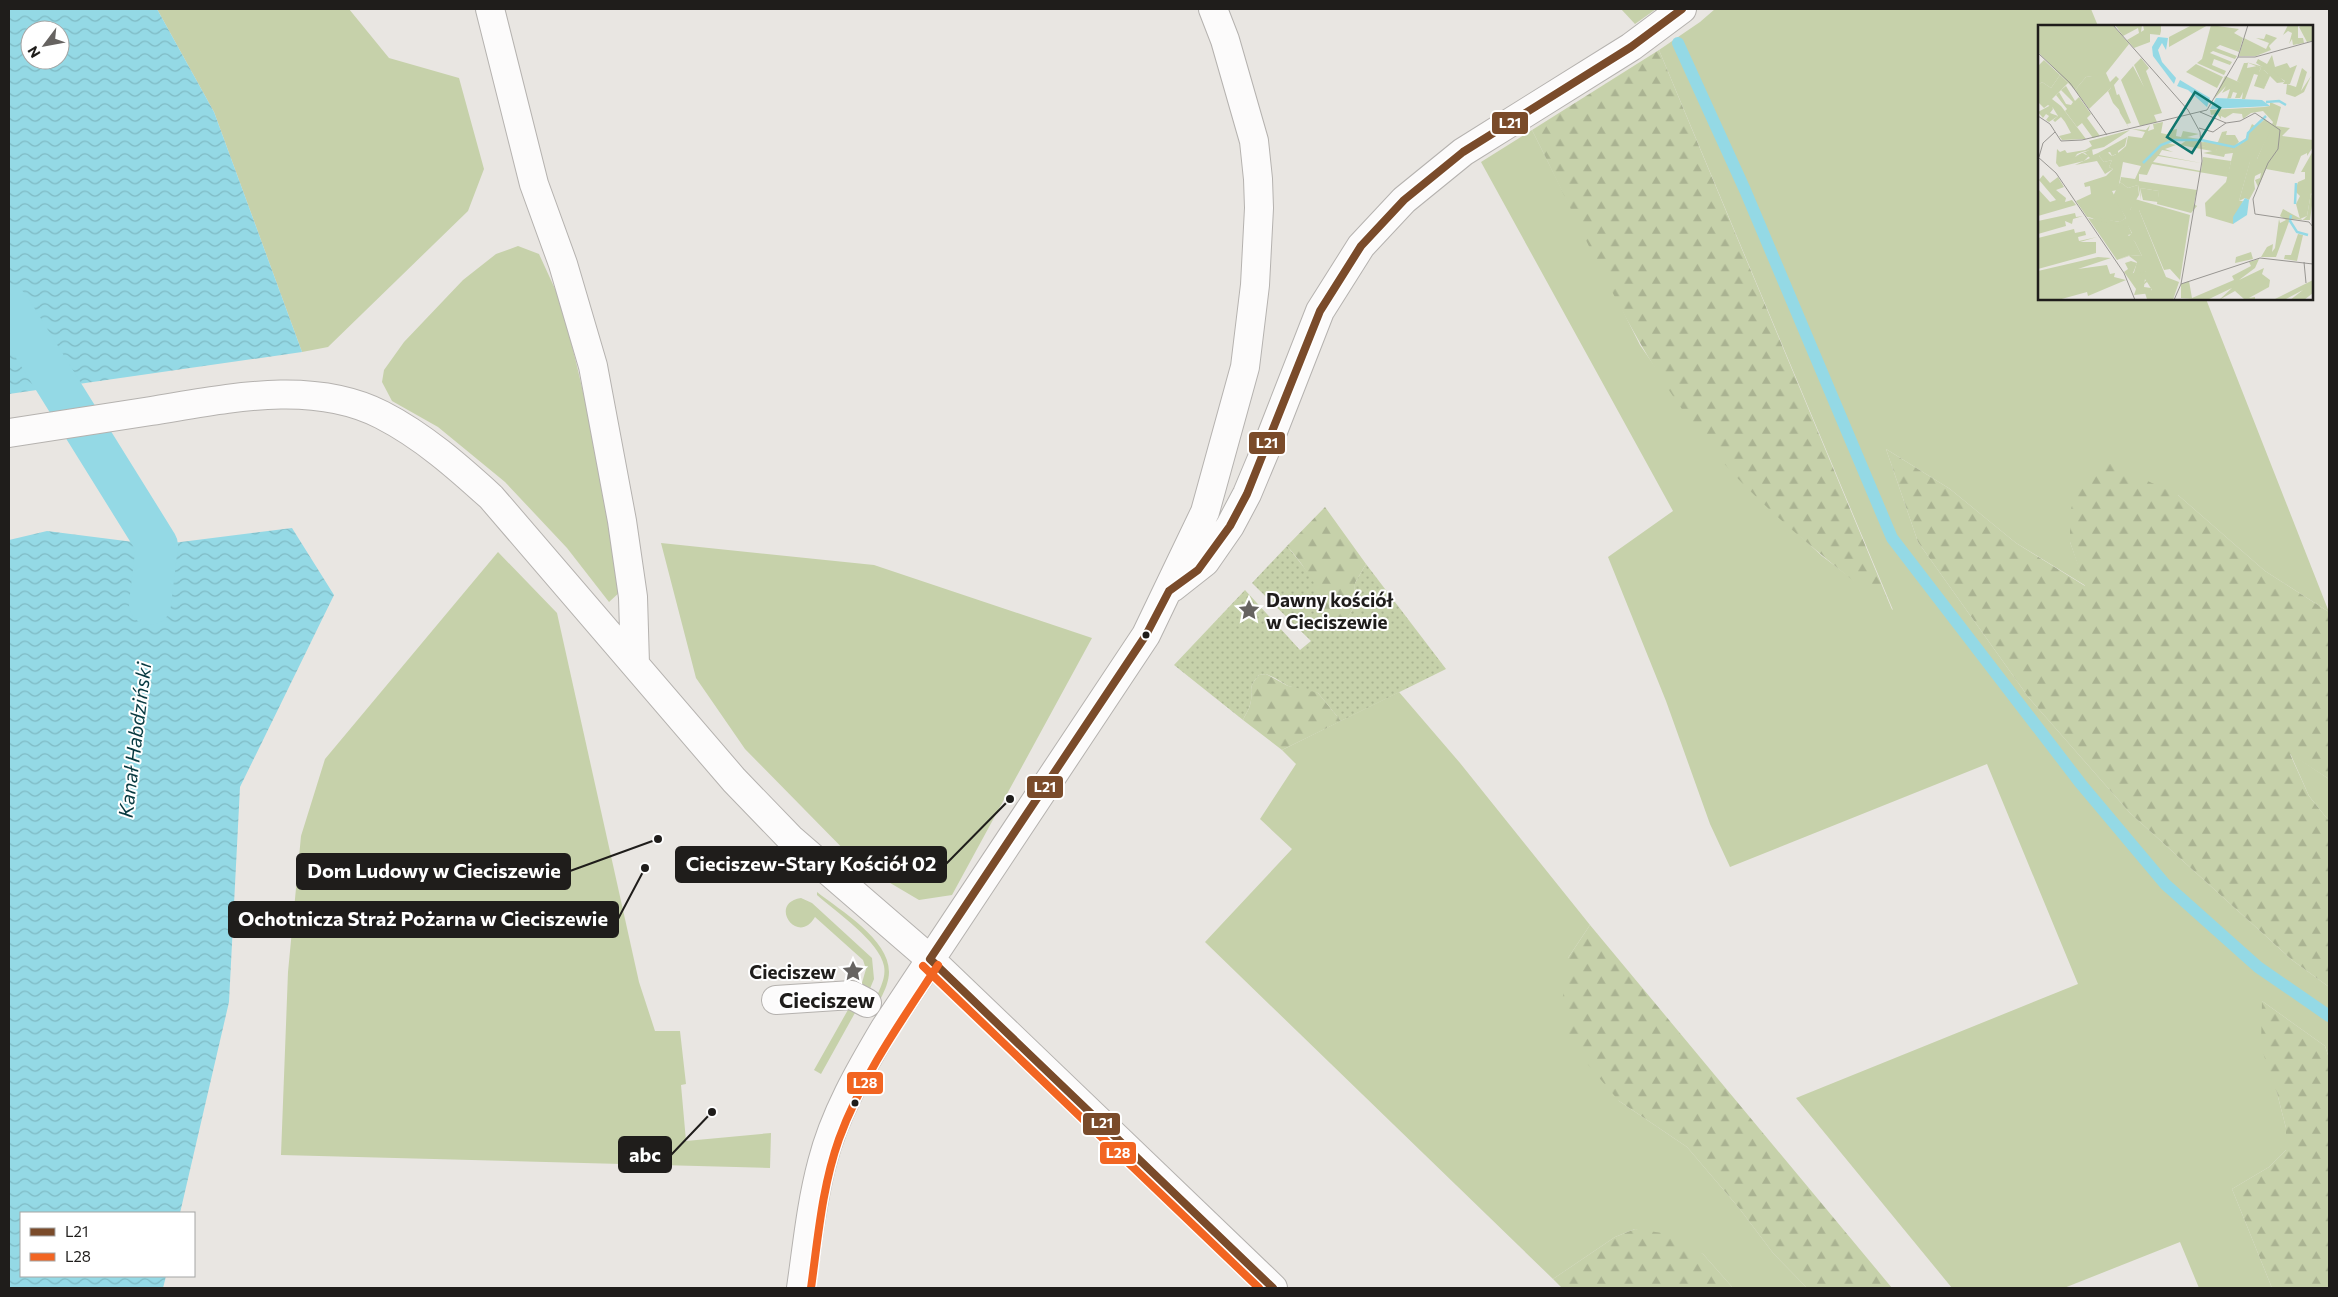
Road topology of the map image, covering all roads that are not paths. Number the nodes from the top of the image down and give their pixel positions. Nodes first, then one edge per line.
1 (490, 9) edge
2 (1213, 9) edge
3 (1682, 9) edge
4 (9, 433) edge
5 (1169, 591) junction
6 (635, 664) junction
7 (930, 959) junction
8 (776, 1000) dead end
9 (867, 1003) dead end
10 (801, 1288) edge
11 (1273, 1288) edge

1 - 6 street
2 - 5 street
3 - 5 street
4 - 6 street
5 - 7 street
6 - 7 street
7 - 10 street
7 - 11 street
8 - 9 street

